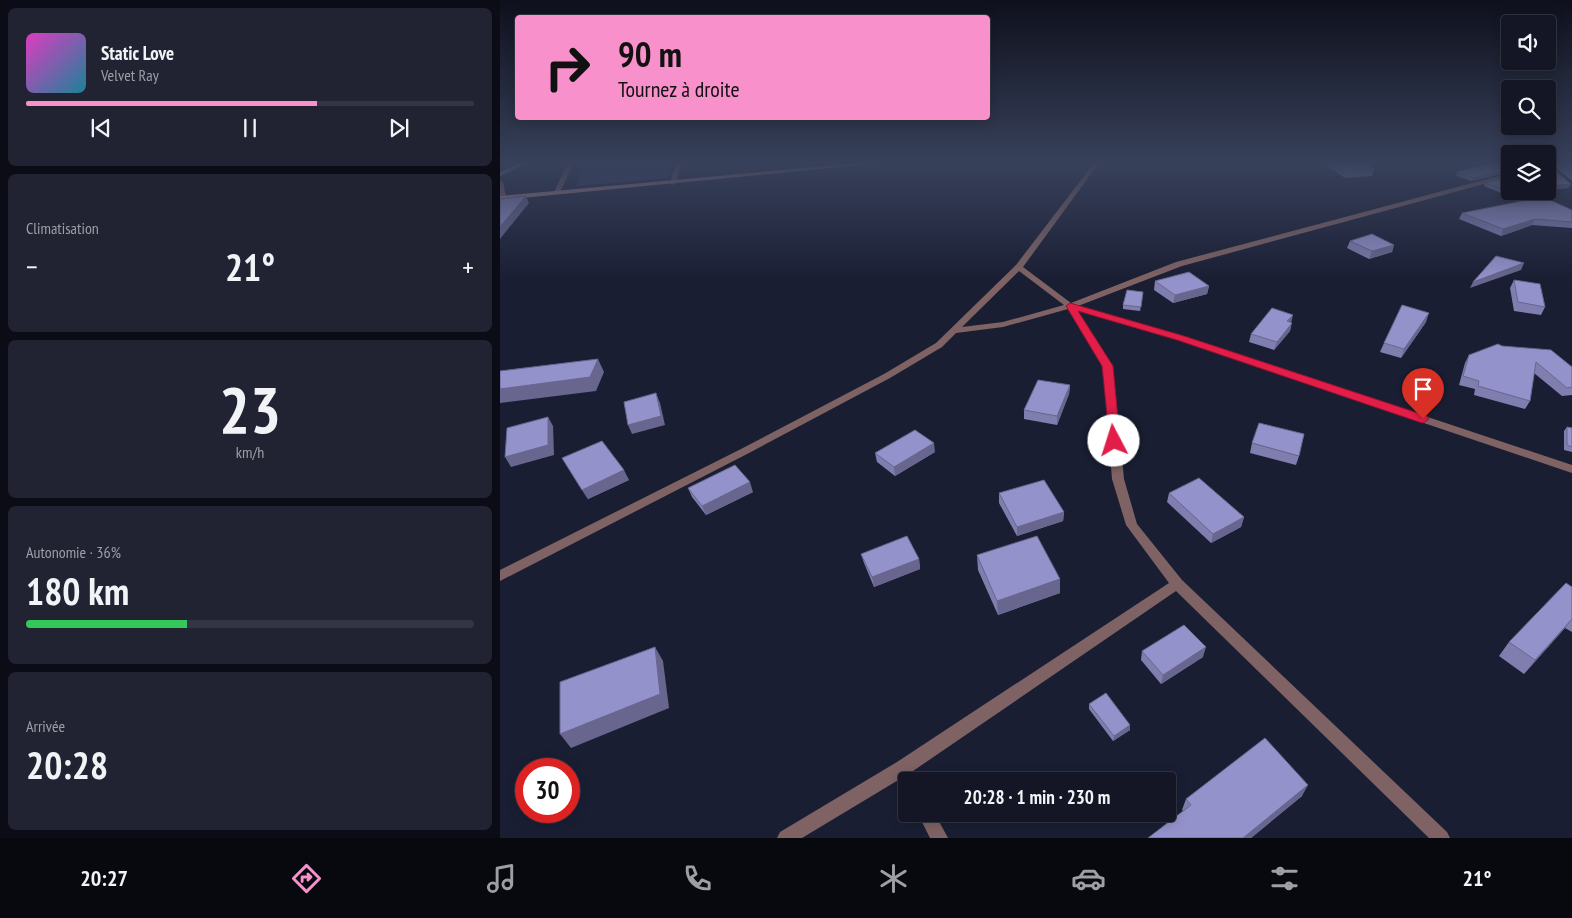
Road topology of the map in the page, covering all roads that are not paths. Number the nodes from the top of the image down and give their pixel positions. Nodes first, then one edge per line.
1 (1068, 202) edge
2 (1409, 202) edge
3 (1019, 267) junction
4 (1070, 306) junction
5 (955, 331) junction
6 (1572, 469) edge
7 (500, 576) edge
8 (1177, 584) junction
9 (910, 772) edge
10 (898, 779) edge
11 (930, 822) edge
12 (786, 838) edge
13 (939, 838) edge
14 (1441, 838) edge

1 - 3 street
2 - 4 street
3 - 4 street
3 - 5 street
4 - 5 street
4 - 6 street
4 - 8 street
5 - 7 street
8 - 9 street
8 - 14 street
10 - 12 street
11 - 13 street

